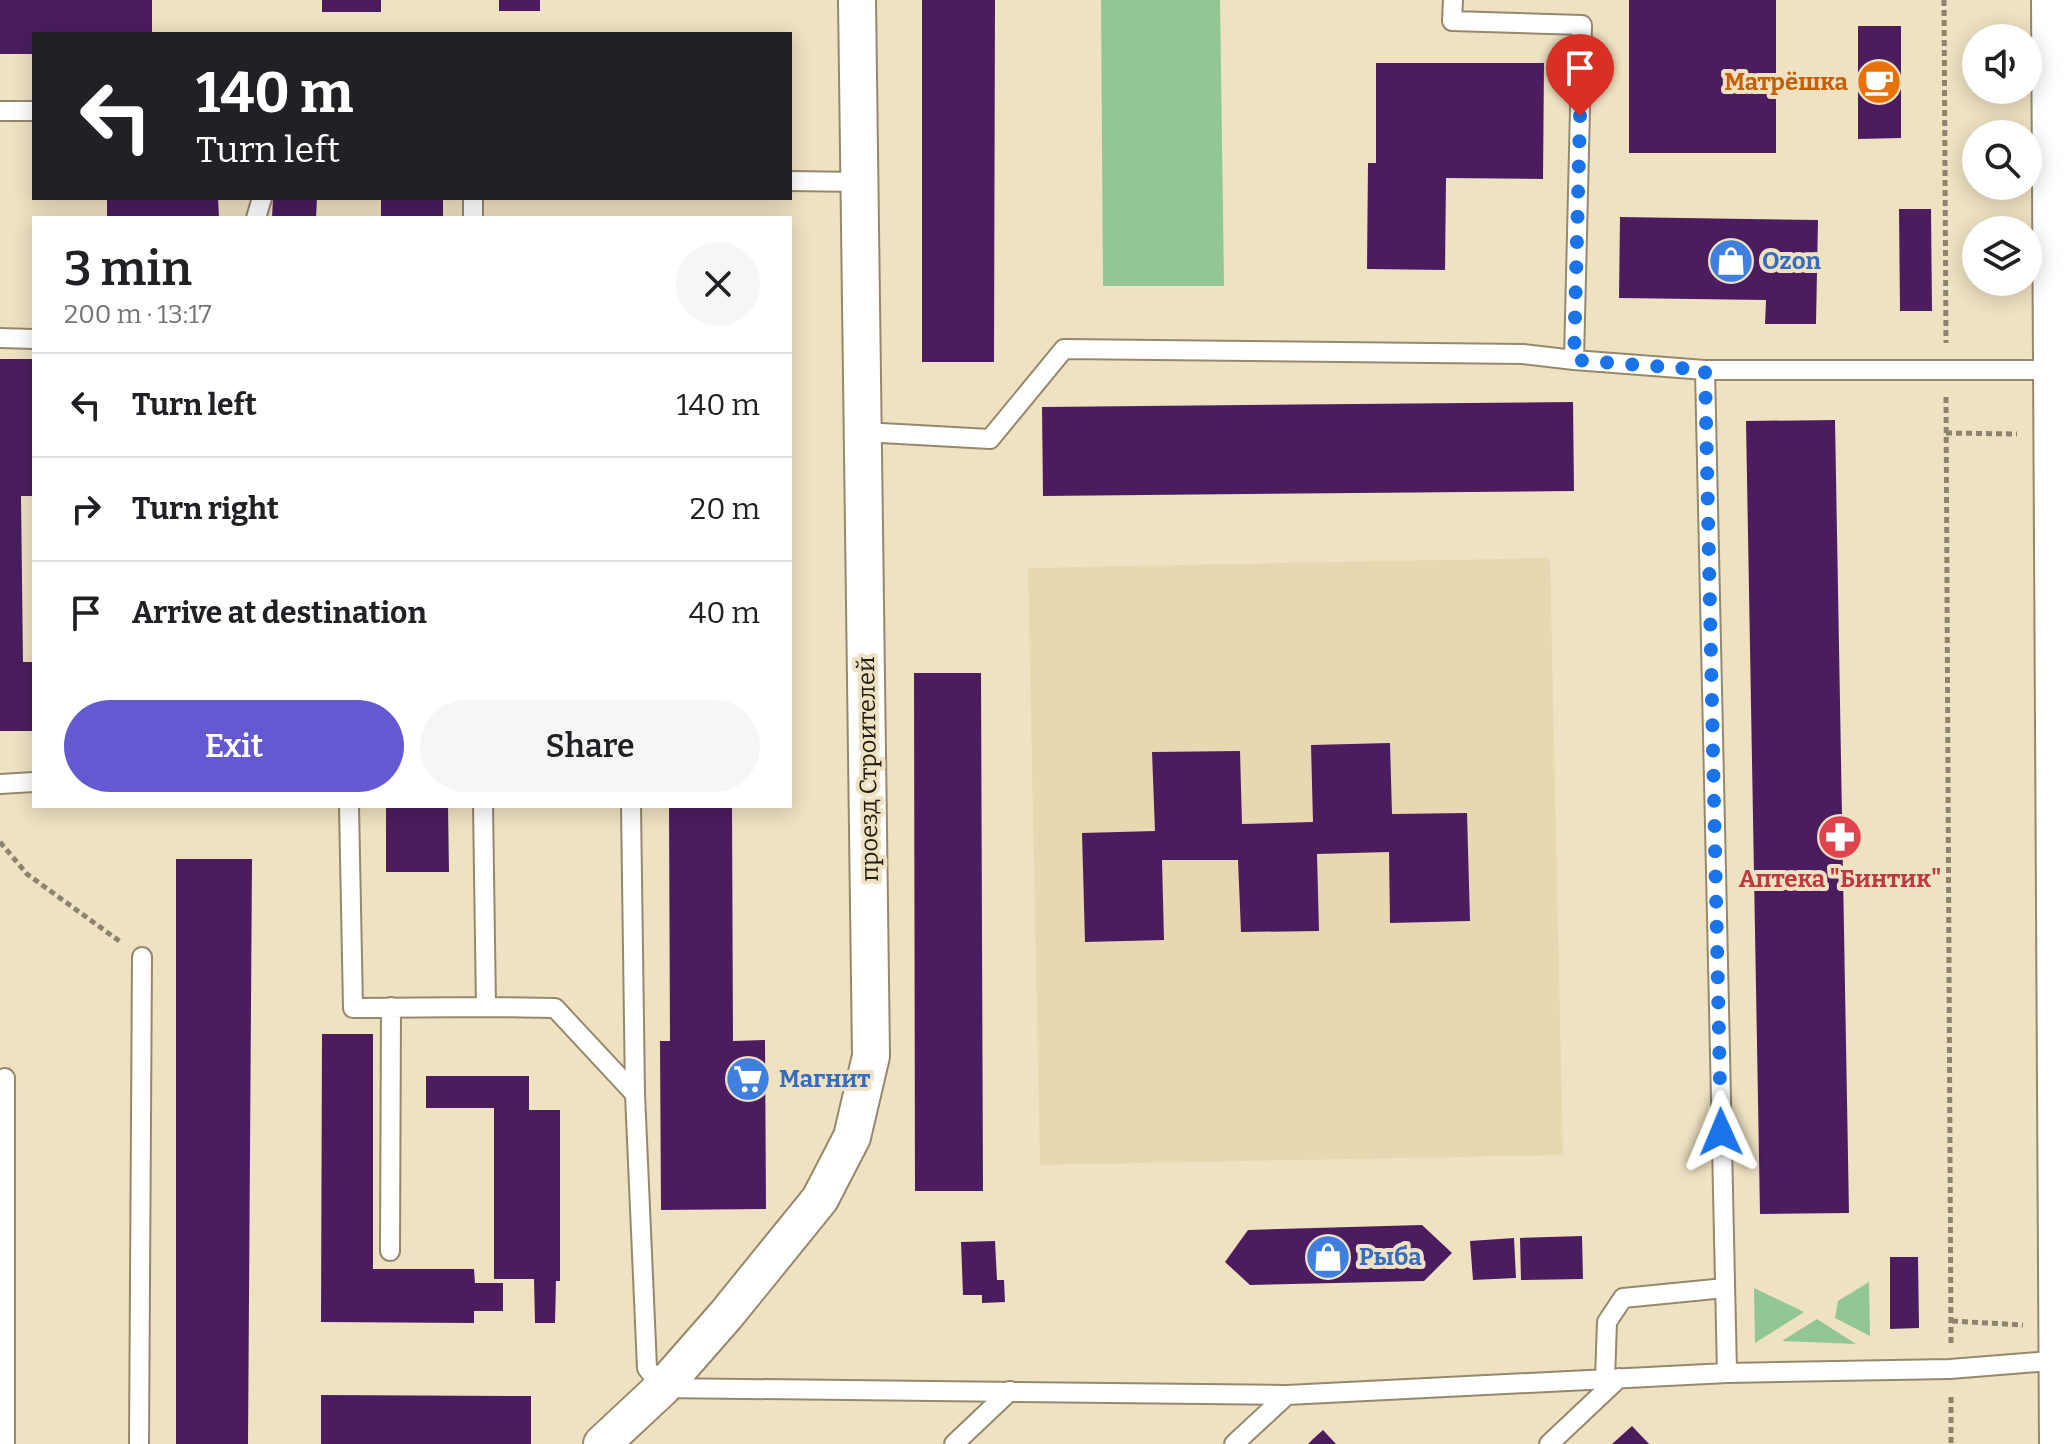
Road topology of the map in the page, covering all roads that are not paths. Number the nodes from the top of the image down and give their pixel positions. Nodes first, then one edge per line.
1 (857, 0) edge
2 (1453, 0) edge
3 (2054, 0) edge
4 (0, 111) edge
5 (32, 111) edge
6 (792, 181) edge
7 (859, 182) junction
8 (0, 338) edge
9 (32, 339) edge
10 (1574, 360) junction
11 (1705, 370) junction
12 (2057, 370) junction
13 (863, 432) junction
14 (32, 782) edge
15 (0, 784) edge
16 (349, 808) edge
17 (483, 808) edge
18 (631, 808) edge
19 (142, 957) road end
20 (391, 1007) junction
21 (486, 1007) junction
22 (5, 1078) dead end
23 (635, 1094) junction
24 (390, 1251) dead end
25 (1725, 1288) junction
26 (2062, 1343) junction
27 (1727, 1373) junction
28 (1612, 1378) junction
29 (662, 1388) junction
30 (1010, 1391) junction
31 (1287, 1395) junction
32 (5, 1444) edge
33 (139, 1444) edge
34 (602, 1444) edge
35 (954, 1444) edge
36 (1234, 1444) edge
37 (1549, 1444) edge
38 (2062, 1444) edge

1 - 7 street, проезд Строителей
2 - 10 lane
3 - 12 main road
4 - 5 lane
6 - 7 lane
7 - 13 street, проезд Строителей
8 - 9 lane
10 - 11 lane
10 - 13 lane
11 - 12 lane
11 - 25 lane
12 - 26 main road
13 - 29 street, проезд Строителей
14 - 15 lane
16 - 20 lane
17 - 21 lane
18 - 23 lane
19 - 33 lane
20 - 21 lane
20 - 24 lane
21 - 23 lane
22 - 32 lane
23 - 29 lane
25 - 27 lane
25 - 28 lane
26 - 27 lane
26 - 38 main road
27 - 28 lane
28 - 31 lane
28 - 37 lane
29 - 30 lane
29 - 34 street, проезд Строителей
30 - 31 lane
30 - 35 lane
31 - 36 lane

